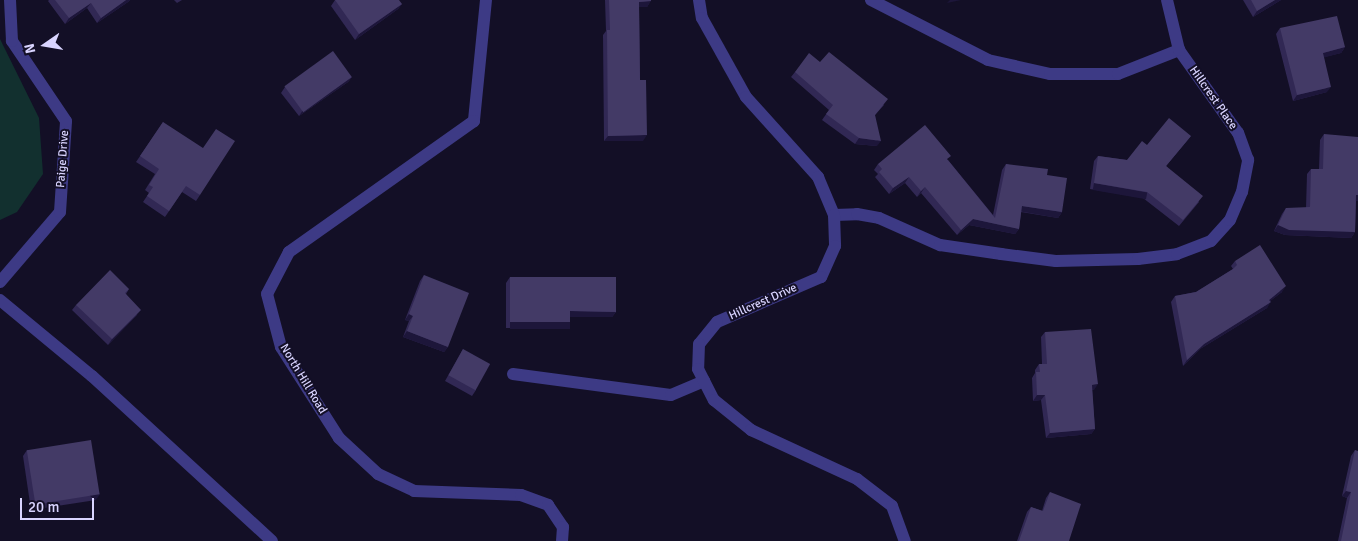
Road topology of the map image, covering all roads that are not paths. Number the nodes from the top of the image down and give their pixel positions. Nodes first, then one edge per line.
1 (10, 0) edge
2 (486, 0) edge
3 (699, 0) edge
4 (871, 0) edge
5 (1167, 0) edge
6 (1178, 50) junction
7 (834, 216) junction
8 (0, 282) edge
9 (0, 300) edge
10 (513, 374) dead end
11 (704, 381) junction
12 (272, 541) edge
13 (562, 541) edge
14 (905, 541) edge

1 - 8 street, Paige Drive
2 - 13 street, North Hill Road
3 - 7 street, Hillcrest Drive
4 - 6 street
5 - 6 street
6 - 7 street, Hillcrest Place
7 - 11 street, Hillcrest Drive
9 - 12 street
10 - 11 street
11 - 14 street, Hillcrest Drive

